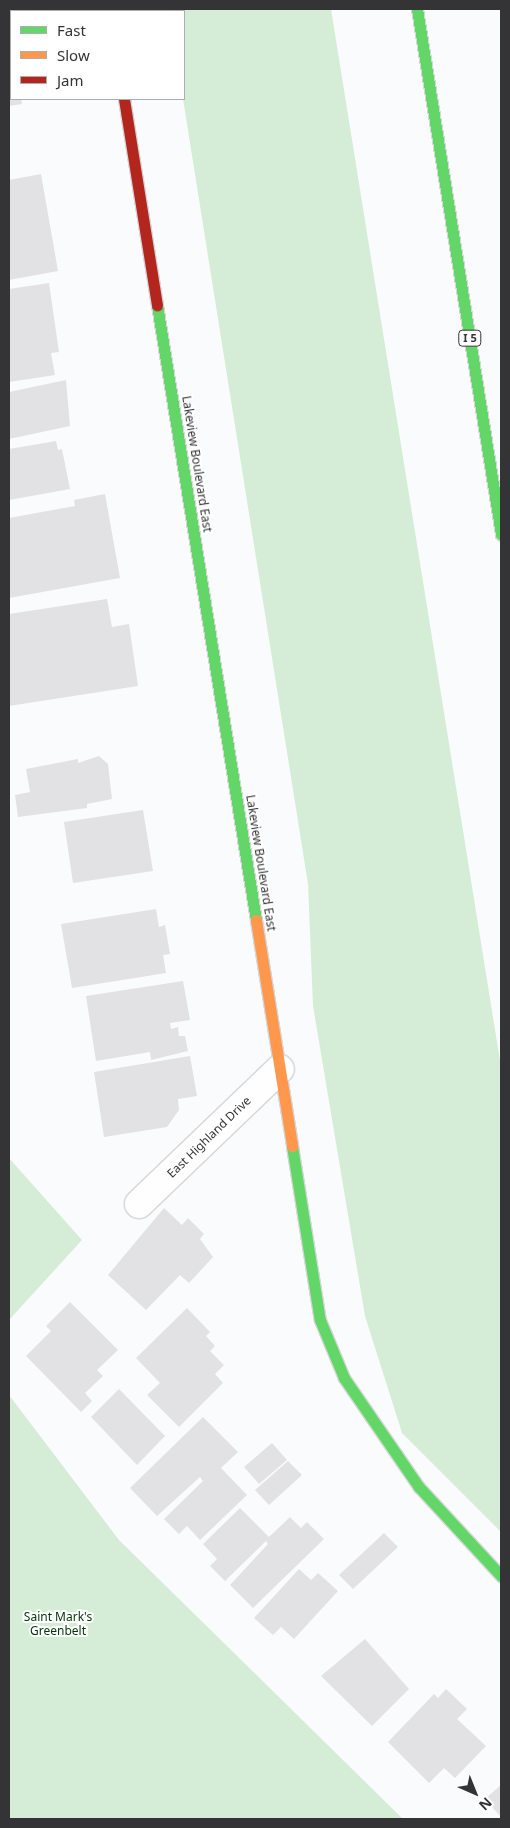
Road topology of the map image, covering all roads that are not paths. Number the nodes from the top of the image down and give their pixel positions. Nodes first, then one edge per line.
1 (417, 9) edge
2 (435, 37) dead end
3 (124, 100) edge
4 (440, 141) junction
5 (501, 534) edge
6 (280, 1070) junction
7 (138, 1204) dead end
8 (501, 1576) edge

1 - 4 main road, I 5
2 - 4 main road
3 - 6 main road, Lakeview Boulevard East
4 - 5 main road, I 5
6 - 7 street, East Highland Drive
6 - 8 main road, Lakeview Boulevard East

